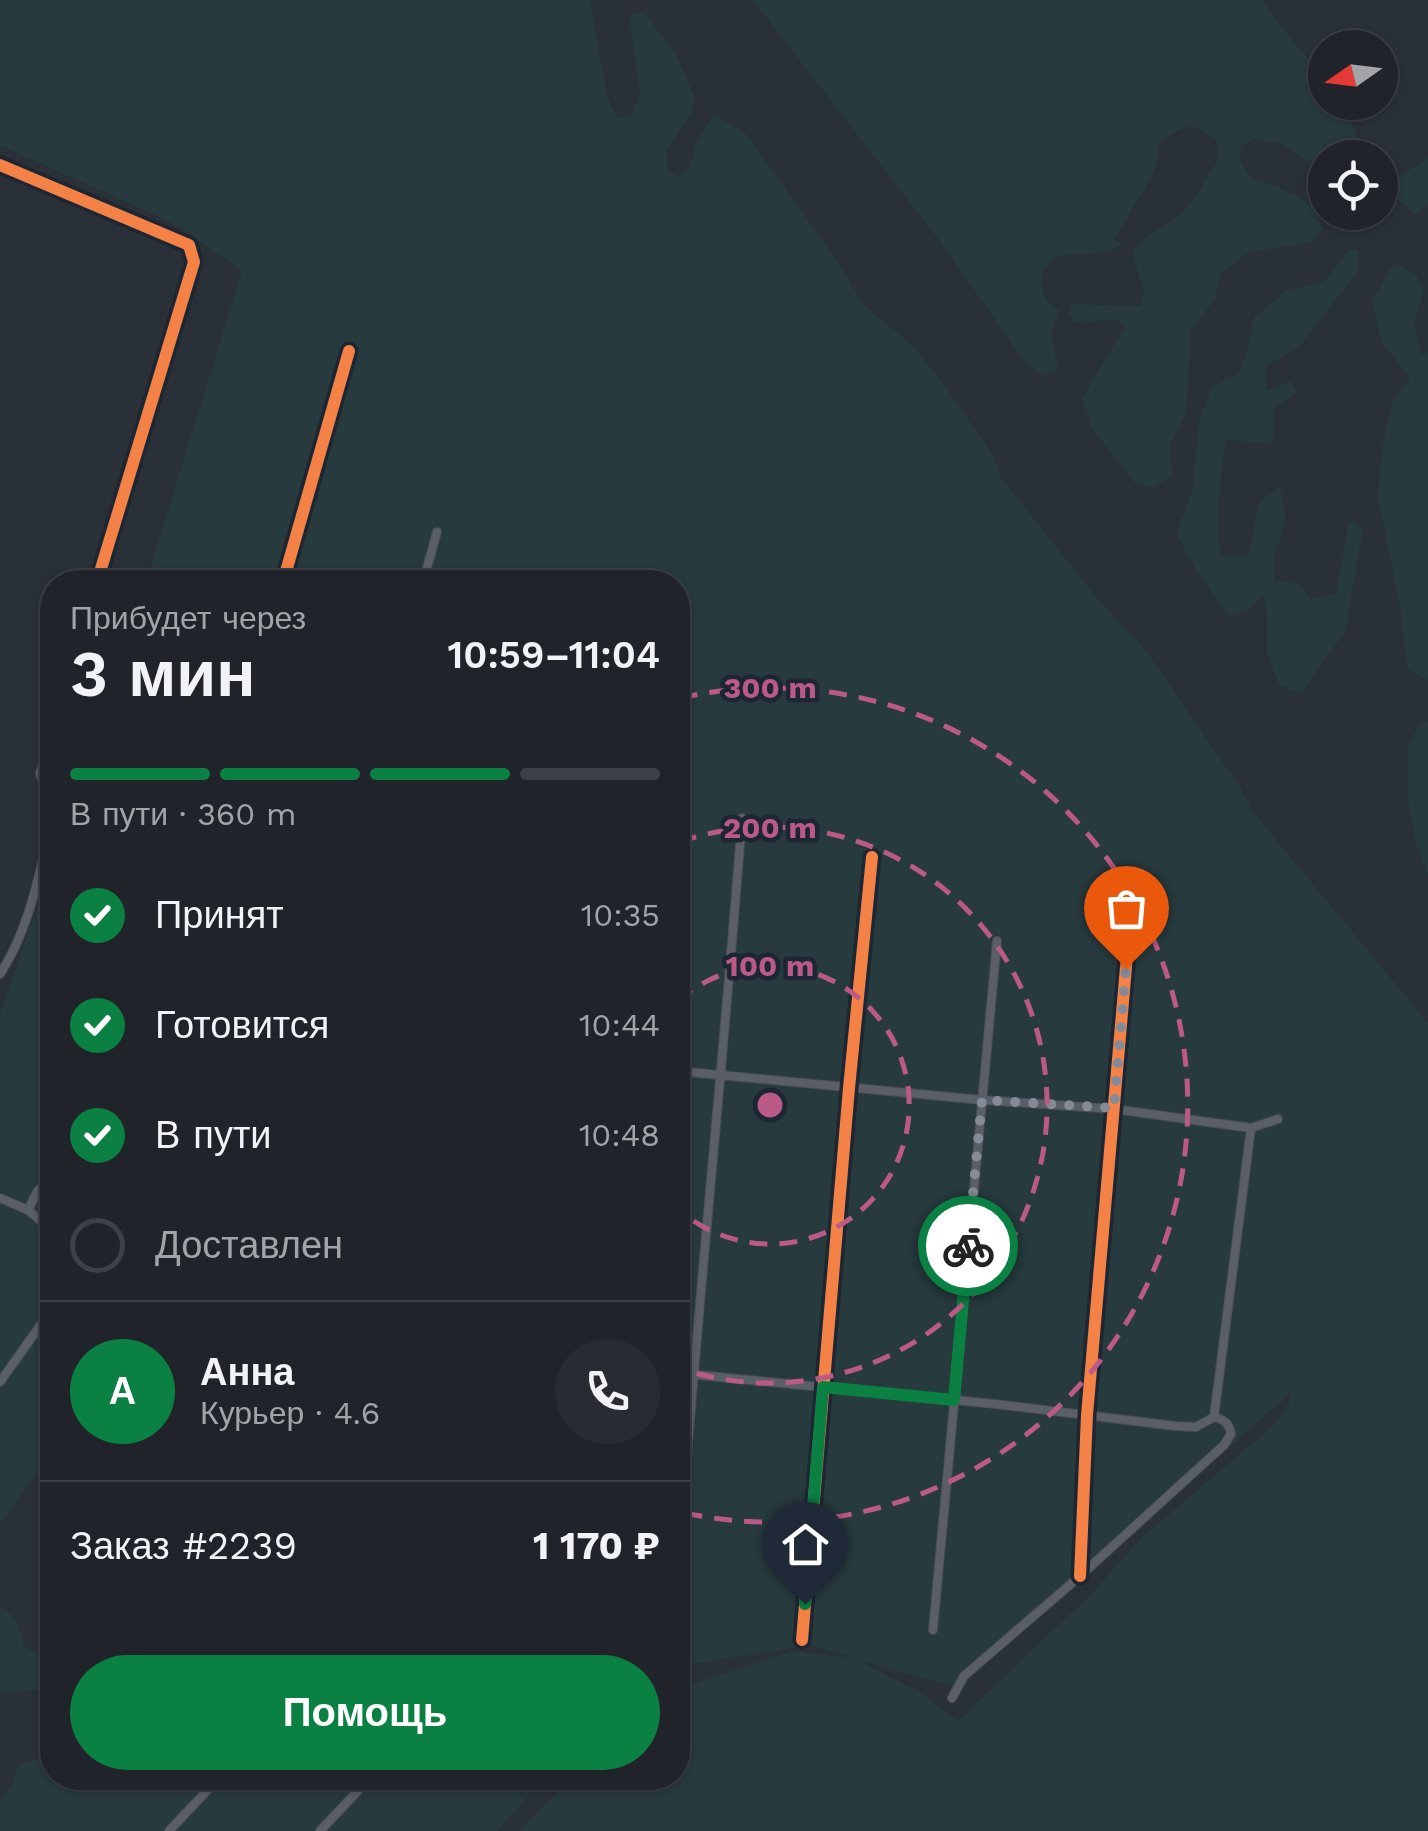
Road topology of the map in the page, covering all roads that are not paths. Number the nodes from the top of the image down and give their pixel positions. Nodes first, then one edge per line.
1 (0, 165) edge
2 (350, 352) dead end
3 (436, 532) dead end
4 (102, 570) edge
5 (286, 570) edge
6 (425, 570) edge
7 (742, 818) dead end
8 (872, 856) dead end
9 (40, 869) edge
10 (1129, 933) dead end
11 (997, 941) dead end
12 (0, 974) edge
13 (690, 1072) edge
14 (722, 1076) junction
15 (849, 1088) junction
16 (982, 1100) junction
17 (1114, 1108) junction
18 (1278, 1119) dead end
19 (1251, 1128) junction
20 (40, 1188) edge
21 (0, 1198) edge
22 (28, 1210) junction
23 (40, 1220) edge
24 (40, 1325) edge
25 (692, 1375) junction
26 (0, 1382) edge
27 (823, 1387) junction
28 (954, 1400) junction
29 (690, 1403) edge
30 (1087, 1415) junction
31 (1214, 1418) junction
32 (1080, 1576) junction
33 (932, 1630) dead end
34 (802, 1640) dead end
35 (952, 1698) dead end
36 (208, 1790) edge
37 (359, 1790) edge
38 (169, 1831) edge
39 (320, 1831) edge

1 - 4 street
2 - 5 street
3 - 6 street
7 - 14 street
8 - 15 street
9 - 12 street
10 - 17 street
11 - 16 street
13 - 14 street
14 - 15 street
14 - 25 street
15 - 16 street
15 - 27 street
16 - 17 street
16 - 28 street
17 - 19 street
17 - 30 street
18 - 19 street
19 - 31 street
20 - 22 street
21 - 22 street
22 - 23 street
24 - 26 street
25 - 27 street
25 - 29 street
27 - 28 street
27 - 34 street
28 - 30 street
28 - 33 street
30 - 31 street
30 - 32 street
31 - 32 street
32 - 35 street
36 - 38 street
37 - 39 street

